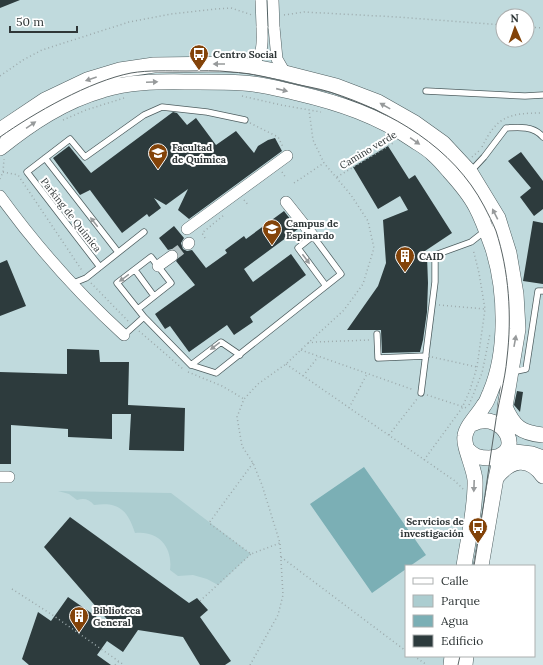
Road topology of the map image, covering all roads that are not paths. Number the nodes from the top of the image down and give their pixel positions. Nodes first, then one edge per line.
1 (261, 0) edge
2 (273, 0) edge
3 (249, 66) junction
4 (286, 73) junction
5 (426, 92) dead end
6 (543, 95) edge
7 (245, 120) road end
8 (0, 130) edge
9 (543, 138) edge
10 (3, 151) edge
11 (287, 156) road end
12 (45, 158) junction
13 (469, 165) junction
14 (0, 196) edge
15 (286, 202) dead end
16 (187, 229) dead end
17 (486, 230) junction
18 (144, 232) dead end
19 (313, 236) junction
20 (118, 252) junction
21 (172, 256) tunnel mouth
22 (158, 266) junction
23 (100, 267) junction
24 (134, 270) junction
25 (71, 284) junction
26 (326, 286) junction
27 (543, 291) edge
28 (154, 296) junction
29 (138, 309) junction
30 (144, 317) junction
31 (124, 335) joint
32 (377, 337) road end
33 (240, 354) junction
34 (426, 356) junction
35 (191, 365) junction
36 (510, 372) junction
37 (421, 393) road end
38 (505, 407) junction
39 (468, 418) junction
40 (506, 431) junction
41 (542, 437) edge
42 (467, 448) junction
43 (503, 454) junction
44 (543, 458) edge
45 (543, 476) edge
46 (496, 478) junction
47 (464, 565) edge
48 (481, 565) edge

1 - 3 street, bridge
2 - 4 street, bridge
3 - 4 main road
3 -> 8 main road
13 -> 4 main road
5 - 6 lane
7 - 12 lane, Parking de Química
9 - 13 lane
10 -> 17 main road
11 - 16 street
20 -> 12 lane, Parking de Química
12 - 23 lane, Parking de Química
36 -> 13 main road
14 - 25 street
15 - 19 street
17 - 34 lane
17 - 39 main road
18 - 20 lane, Parking de Química
19 -> 26 lane
19 - 26 lane
20 - 23 lane, Parking de Química
21 - 22 street
22 - 24 lane
22 - 28 lane
23 - 25 lane, Parking de Química
24 - 28 lane
24 -> 29 lane
25 - 31 street
26 - 33 lane
27 - 36 lane
28 - 29 lane
29 - 30 lane
30 - 31 lane
30 - 35 lane
32 - 34 lane
33 - 35 lane
33 -> 35 lane
34 - 37 lane
36 - 38 main road
38 - 40 main road
38 - 41 main road
39 - 40 main road
39 - 42 main road
40 - 41 main road
40 - 43 main road
41 - 44 main road
42 - 43 main road
42 -> 47 main road
43 - 44 main road
43 - 46 main road
45 - 46 main road
46 - 48 main road

